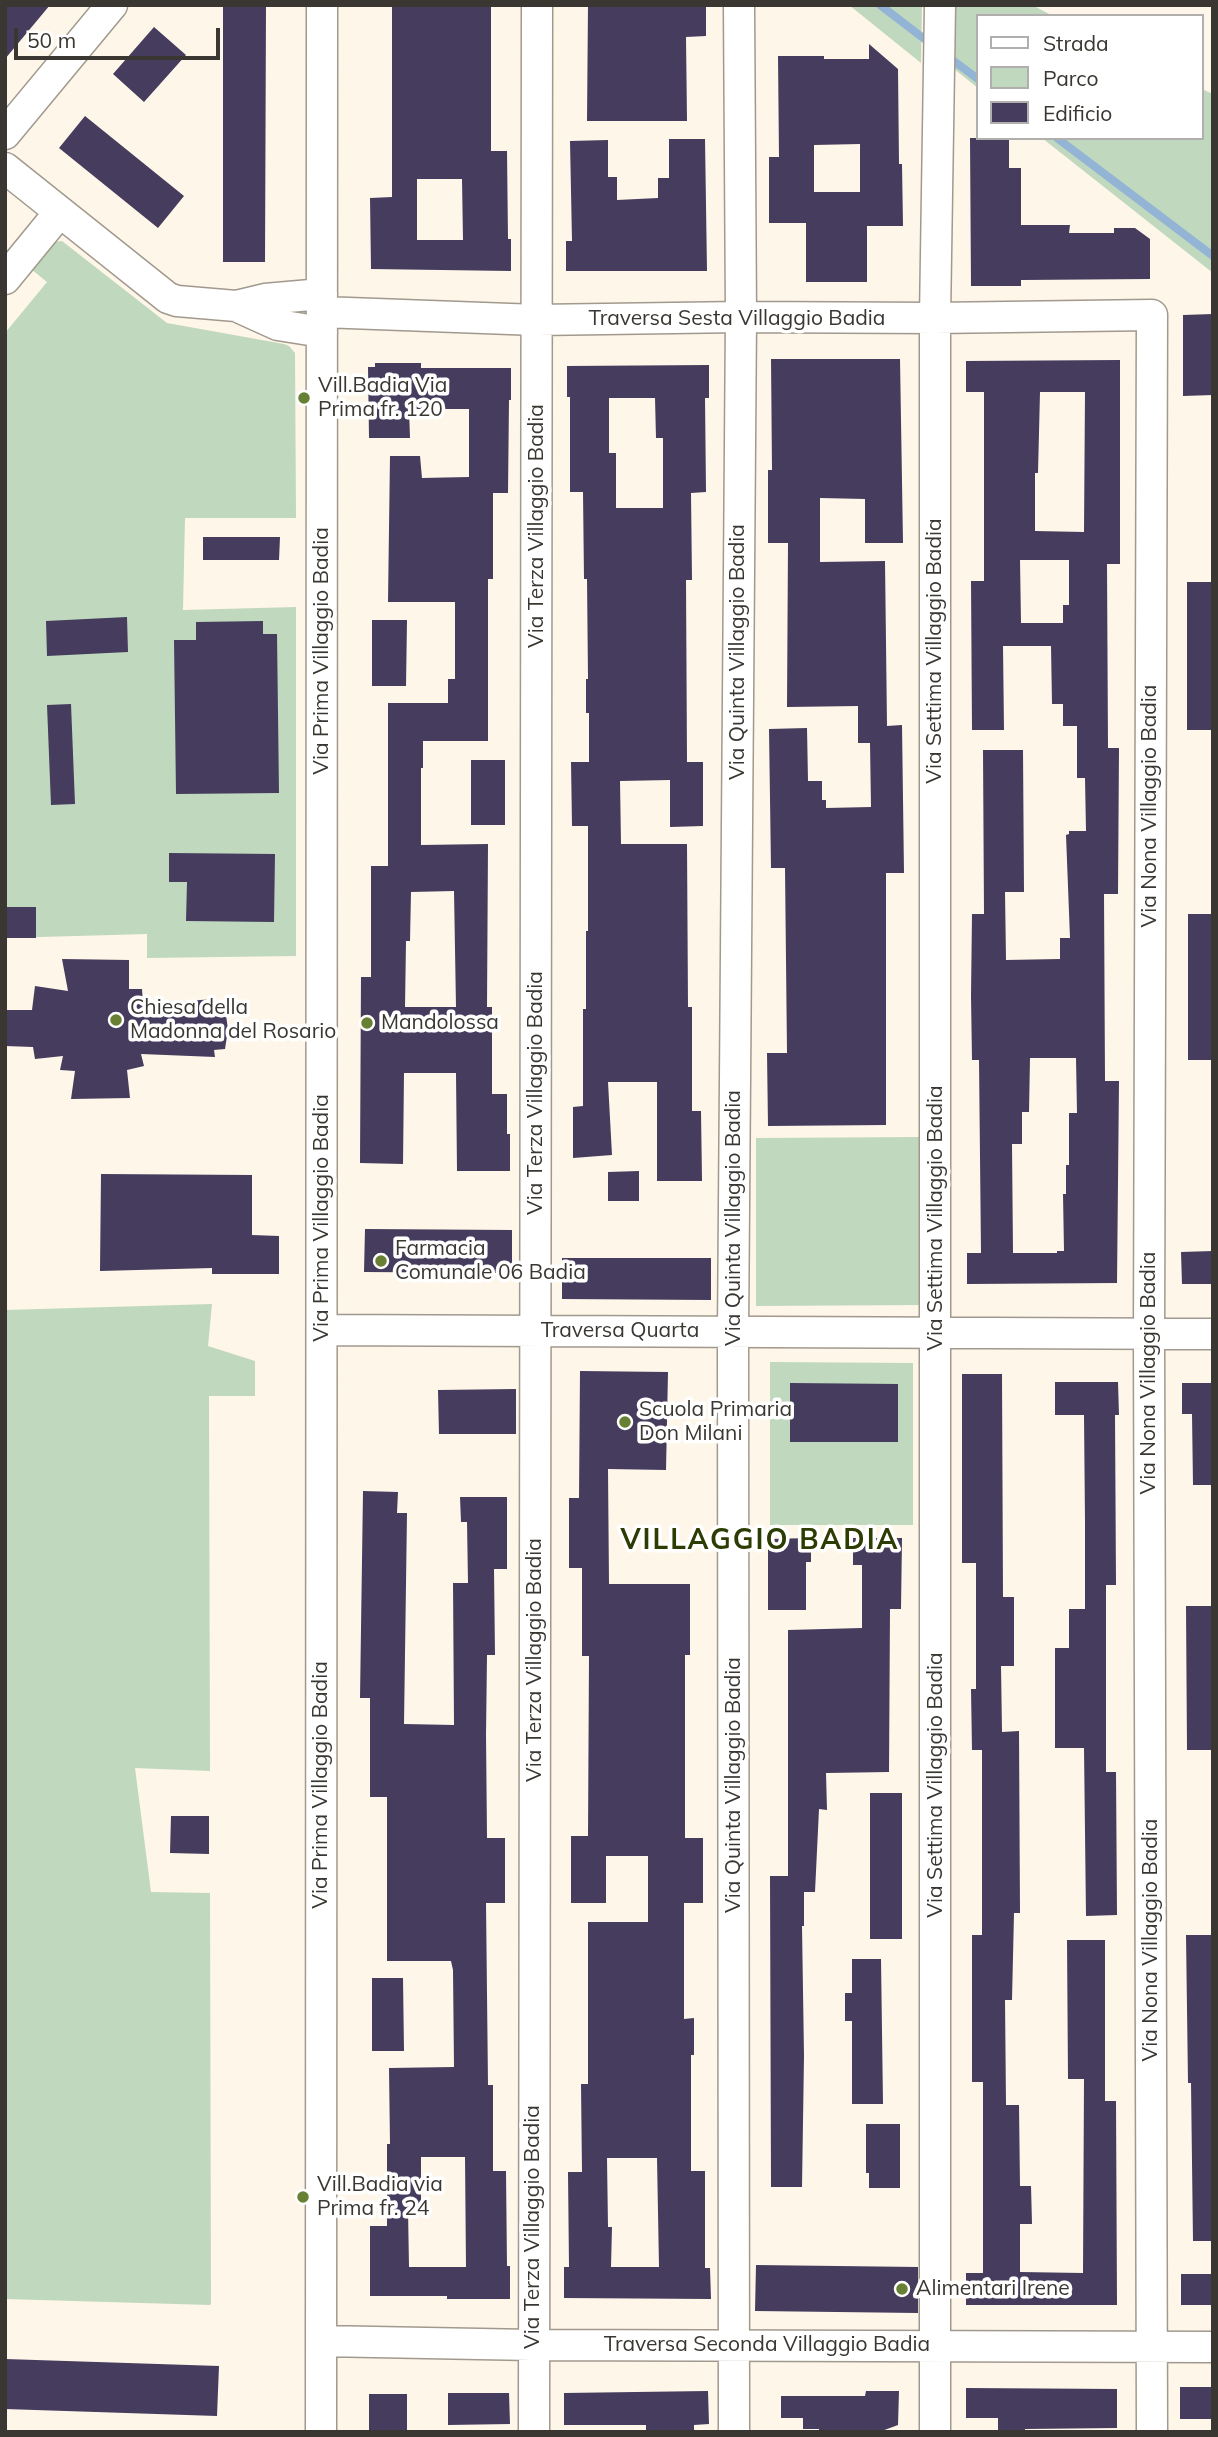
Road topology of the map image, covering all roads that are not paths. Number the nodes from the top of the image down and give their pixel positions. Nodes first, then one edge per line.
1 (112, 5) edge
2 (322, 5) edge
3 (537, 5) edge
4 (739, 5) edge
5 (940, 5) edge
6 (5, 134) edge
7 (5, 168) edge
8 (59, 213) junction
9 (5, 279) edge
10 (322, 313) junction
11 (1152, 315) joint
12 (741, 317) junction
13 (935, 318) junction
14 (537, 320) junction
15 (322, 1330) junction
16 (536, 1331) junction
17 (733, 1332) junction
18 (936, 1334) junction
19 (1149, 1334) junction
20 (1213, 1334) edge
21 (321, 2340) junction
22 (734, 2345) junction
23 (533, 2346) junction
24 (935, 2346) junction
25 (1152, 2347) junction
26 (1213, 2347) edge
27 (321, 2432) edge
28 (534, 2432) edge
29 (734, 2432) edge
30 (935, 2432) edge
31 (1152, 2432) edge

1 - 6 street
2 - 10 street, Via Prima Villaggio Badia
3 - 14 street, Via Terza Villaggio Badia
4 - 12 street, Via Quinta Villaggio Badia
5 - 13 street, Via Settima Villaggio Badia
7 - 8 street, Traversa Sesta Villaggio Badia
8 - 9 street
8 - 10 street, Traversa Sesta Villaggio Badia
10 - 14 street, Traversa Sesta Villaggio Badia
10 - 15 street, Via Prima Villaggio Badia
11 - 13 street, Traversa Sesta Villaggio Badia
11 - 19 street, Via Nona Villaggio Badia
12 - 13 street, Traversa Sesta Villaggio Badia
12 - 14 street, Traversa Sesta Villaggio Badia
12 - 17 street, Via Quinta Villaggio Badia
13 - 18 street, Via Settima Villaggio Badia
14 - 16 street, Via Terza Villaggio Badia
15 - 16 street, Traversa Quarta
15 - 21 street, Via Prima Villaggio Badia
16 - 17 street, Traversa Quarta
16 - 23 street, Via Terza Villaggio Badia
17 - 18 street, Traversa Quarta
17 - 22 street, Via Quinta Villaggio Badia
18 - 19 street, Traversa Quarta
18 - 24 street, Via Settima Villaggio Badia
19 - 20 street, Traversa Quarta
19 - 25 street, Via Nona Villaggio Badia
21 - 23 street, Traversa Seconda Villaggio Badia
21 - 27 street, Via Prima Villaggio Badia
22 - 23 street, Traversa Seconda Villaggio Badia
22 - 24 street, Traversa Seconda Villaggio Badia
22 - 29 street, Via Quinta Villaggio Badia
23 - 28 street, Via Terza Villaggio Badia
24 - 25 street, Traversa Seconda Villaggio Badia
24 - 30 street, Via Settima Villaggio Badia
25 - 26 street, Traversa Seconda Villaggio Badia
25 - 31 street, Via Nona Villaggio Badia

